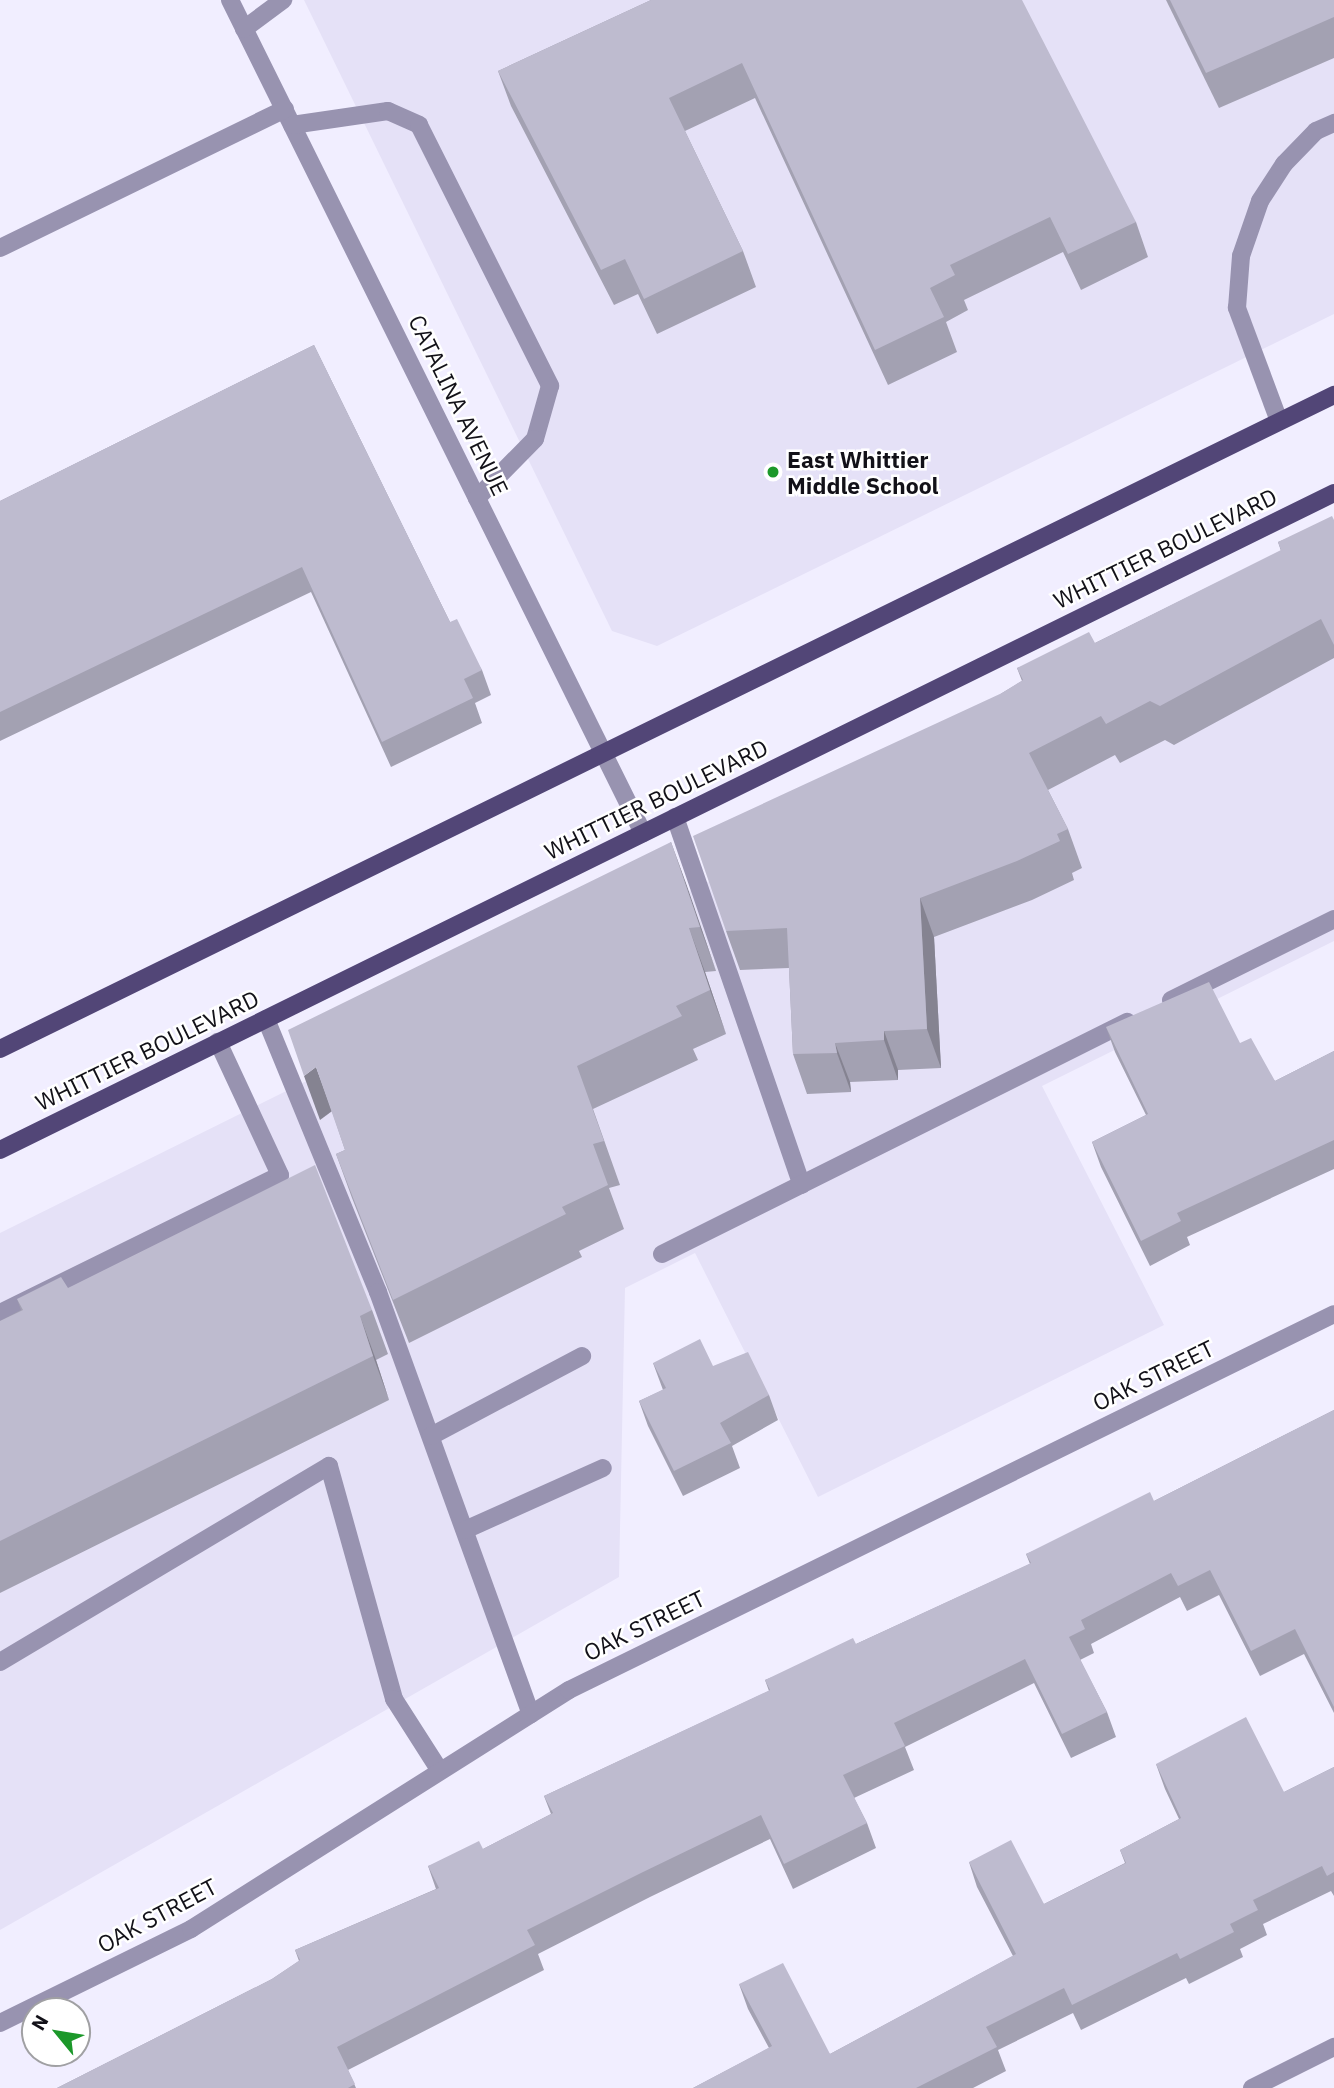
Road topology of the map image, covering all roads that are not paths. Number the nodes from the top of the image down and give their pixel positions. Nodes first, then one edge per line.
1 (230, 0) edge
2 (283, 0) edge
3 (244, 29) junction
4 (289, 117) junction
5 (1334, 123) edge
6 (0, 248) edge
7 (1334, 395) edge
8 (1279, 421) junction
9 (1334, 493) edge
10 (477, 498) junction
11 (602, 751) junction
12 (675, 817) junction
13 (643, 833) junction
14 (1334, 919) edge
15 (265, 1019) junction
16 (218, 1042) junction
17 (0, 1049) edge
18 (0, 1150) edge
19 (802, 1185) junction
20 (662, 1254) dead end
21 (0, 1313) edge
22 (1334, 1314) edge
23 (582, 1356) dead end
24 (431, 1436) junction
25 (603, 1468) dead end
26 (465, 1530) junction
27 (0, 1662) edge
28 (531, 1714) junction
29 (440, 1771) junction
30 (0, 2023) edge
31 (1334, 2047) edge
32 (1252, 2088) edge

1 - 3 street, CATALINA AVENUE
2 - 3 street
3 - 4 street, CATALINA AVENUE
4 - 6 street
4 - 10 street, CATALINA AVENUE
4 - 10 street
5 - 8 street
7 - 8 main road
8 - 11 main road
9 - 12 main road, WHITTIER BOULEVARD
10 - 11 street, CATALINA AVENUE
11 - 13 street, CATALINA AVENUE
11 - 17 main road
12 - 13 main road, WHITTIER BOULEVARD
12 - 19 street
13 - 15 main road, WHITTIER BOULEVARD
14 - 19 street
15 - 16 main road, WHITTIER BOULEVARD
15 - 24 street
16 - 18 main road, WHITTIER BOULEVARD
16 - 21 street
19 - 20 street
22 - 28 street, OAK STREET
23 - 24 street
24 - 26 street
25 - 26 street
26 - 28 street
27 - 29 street
28 - 29 street, OAK STREET
29 - 30 street, OAK STREET
31 - 32 street

